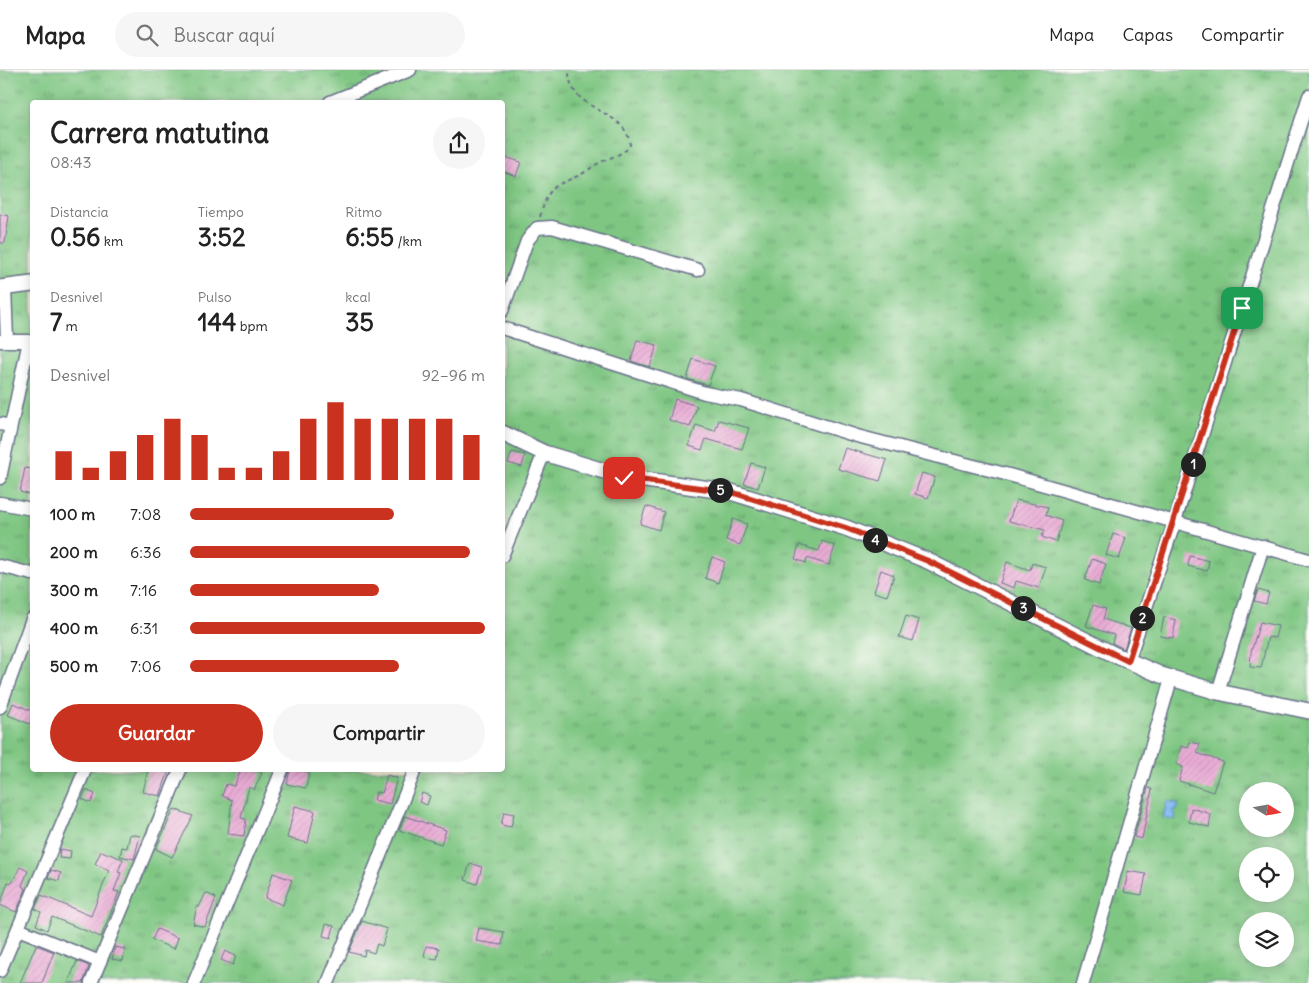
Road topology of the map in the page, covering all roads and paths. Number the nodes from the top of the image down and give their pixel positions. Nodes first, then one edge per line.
1 (410, 70) edge
2 (569, 70) edge
3 (1309, 96) edge
4 (335, 100) edge
5 (537, 228) junction
6 (698, 270) dead end
7 (30, 284) edge
8 (2, 288) edge
9 (505, 303) edge
10 (505, 329) edge
11 (4, 340) edge
12 (30, 340) edge
13 (30, 343) edge
14 (6, 425) edge
15 (505, 434) edge
16 (544, 454) junction
17 (0, 478) edge
18 (0, 504) edge
19 (30, 509) edge
20 (1175, 521) junction
21 (1263, 546) junction
22 (505, 549) edge
23 (1309, 560) edge
24 (0, 566) edge
25 (30, 574) edge
26 (30, 626) edge
27 (1128, 661) junction
28 (1172, 678) junction
29 (1218, 692) junction
30 (0, 708) edge
31 (1309, 710) edge
32 (84, 772) edge
33 (179, 772) edge
34 (281, 772) edge
35 (414, 772) edge
36 (18, 929) junction
37 (100, 962) junction
38 (0, 971) edge
39 (91, 983) edge
40 (194, 983) edge
41 (328, 983) edge
42 (1084, 983) edge

1 - 4 street
2 - 5 path
3 - 20 street
5 - 6 street
5 - 9 street
7 - 8 street
8 - 11 street
10 - 20 street
11 - 12 street
13 - 14 street
14 - 17 street
15 - 16 street
16 - 22 street
16 - 27 street
18 - 19 street
20 - 21 street
20 - 27 street
21 - 23 street
21 - 29 street
24 - 25 street
26 - 30 street
27 - 28 street
28 - 29 street
28 - 42 street
29 - 31 street
32 - 36 street
33 - 37 street
34 - 40 street
35 - 41 street
36 - 37 street
36 - 38 street
37 - 39 street

